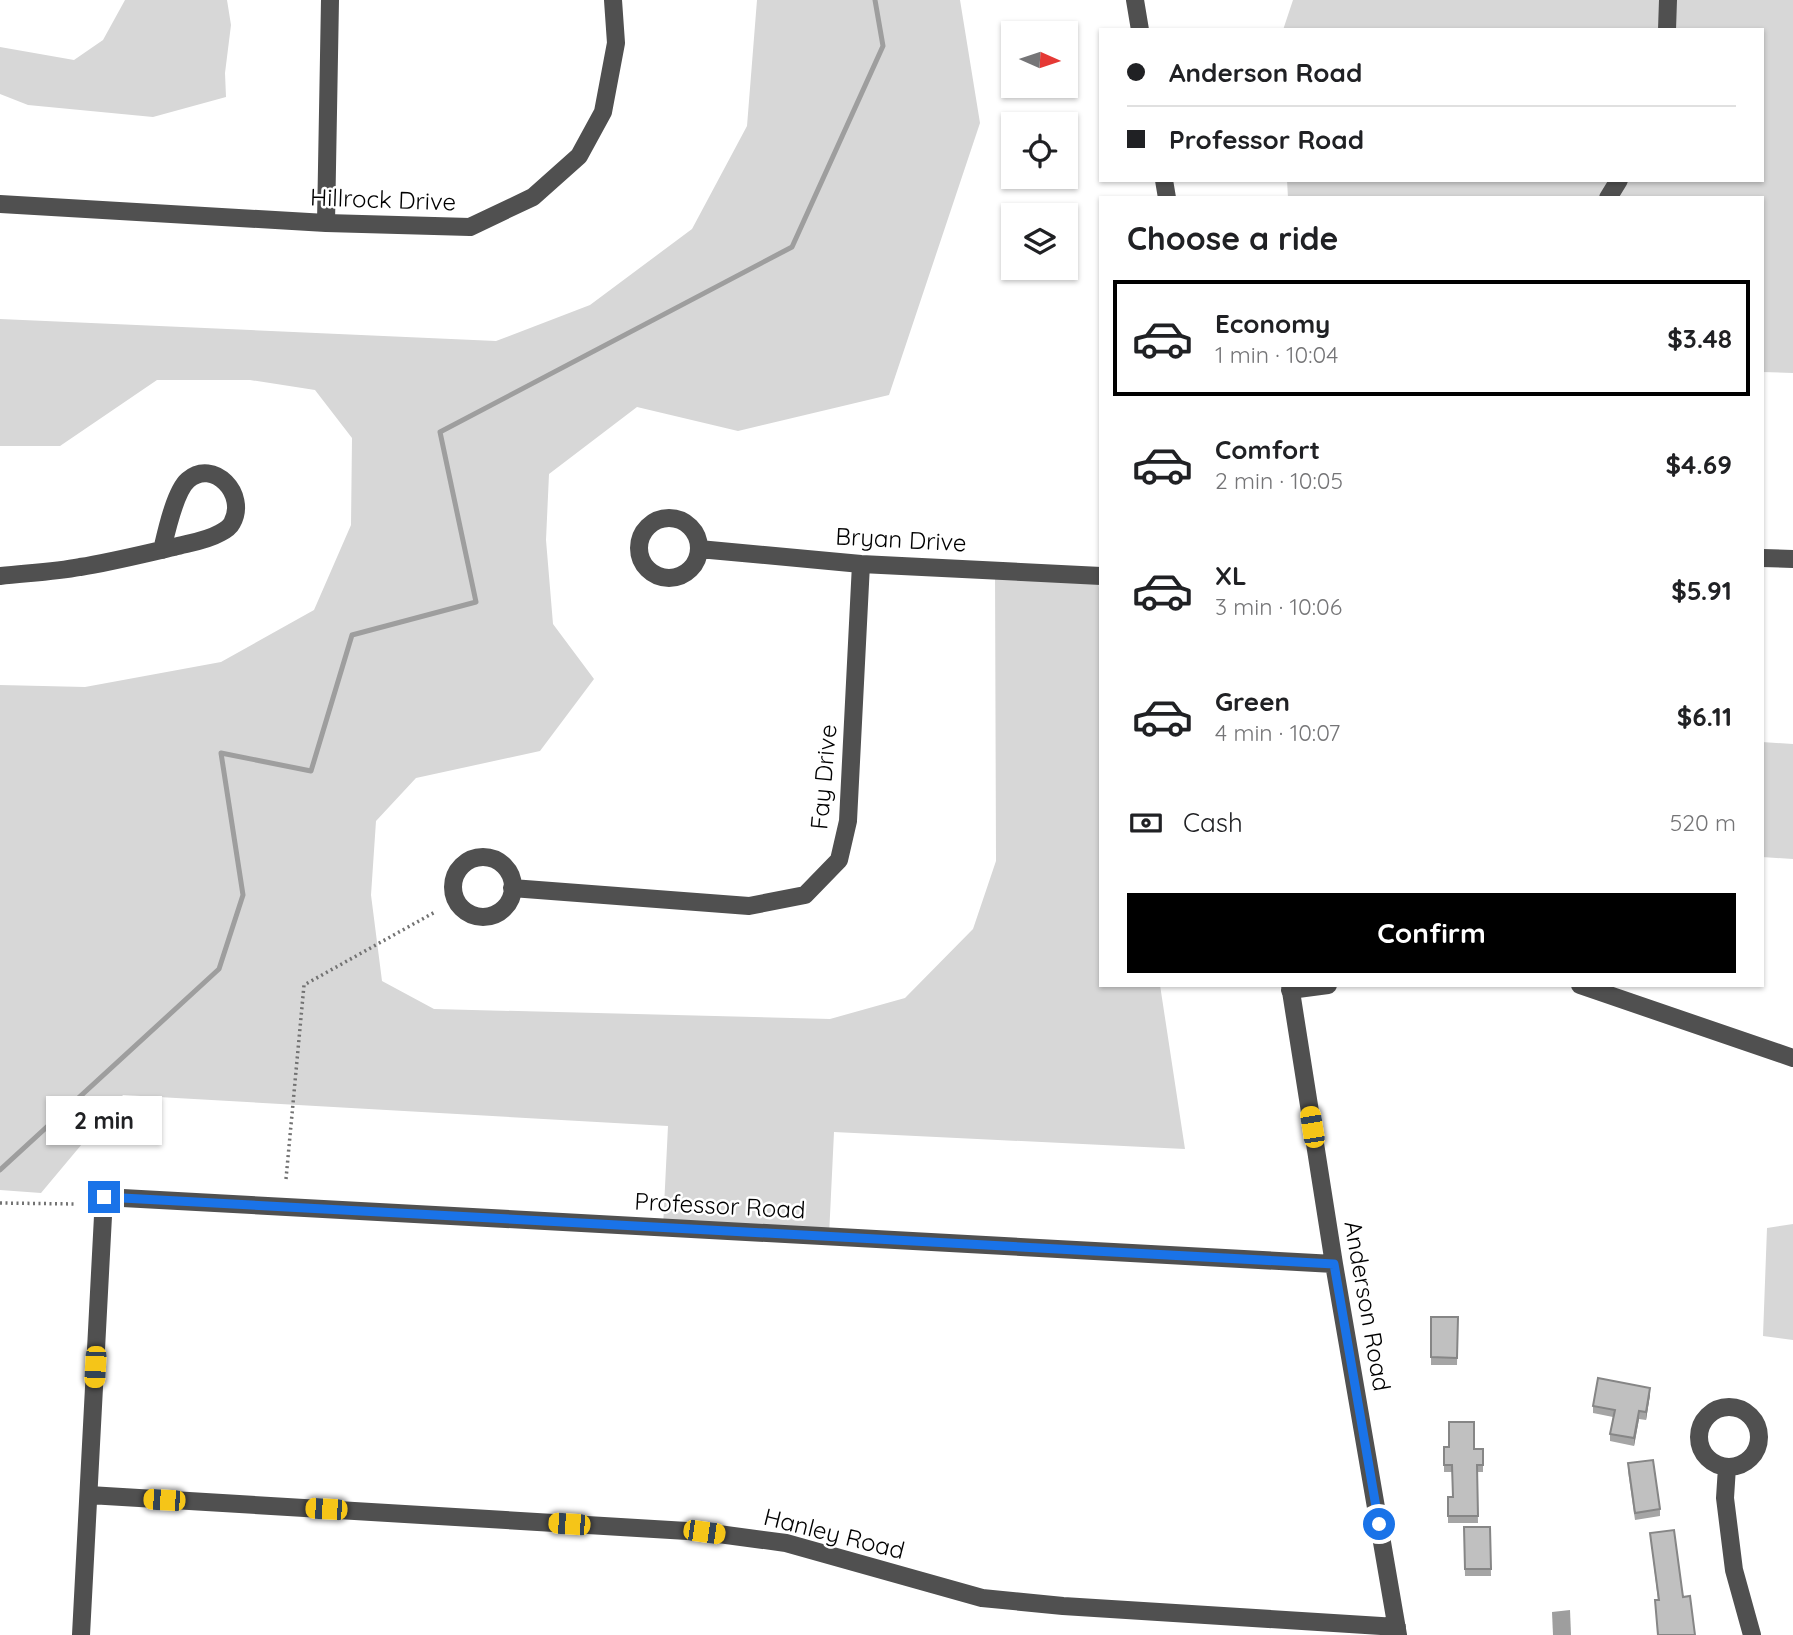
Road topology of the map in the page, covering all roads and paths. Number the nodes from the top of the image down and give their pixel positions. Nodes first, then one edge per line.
1 (330, 0) edge
2 (613, 0) edge
3 (1135, 0) edge
4 (1668, 0) edge
5 (1140, 28) edge
6 (1667, 28) edge
7 (0, 204) edge
8 (326, 223) junction
9 (699, 549) dead end
10 (162, 550) junction
11 (1764, 558) edge
12 (1793, 559) edge
13 (861, 564) junction
14 (0, 576) edge
15 (1099, 576) edge
16 (512, 888) dead end
17 (435, 912) dead end
18 (1586, 987) edge
19 (1290, 988) edge
20 (1793, 1058) edge
21 (286, 1178) dead end
22 (0, 1203) edge
23 (77, 1204) dead end
24 (1334, 1264) junction
25 (1727, 1467) dead end
26 (89, 1495) junction
27 (1397, 1631) edge
28 (81, 1635) edge
29 (1752, 1635) edge

1 - 8 street
2 - 8 street, Hillrock Drive
3 - 5 street
4 - 6 street
7 - 8 street, Hillrock Drive
9 - 13 street, Bryan Drive
10 - 10 street
10 - 14 street
11 - 12 street
13 - 15 street, Bryan Drive
13 - 16 street, Fay Drive
17 - 21 path
18 - 20 street
19 - 24 street, Anderson Road
22 - 23 path
24 - 26 street, Professor Road
24 - 27 street, Anderson Road
25 - 29 street
26 - 27 street, Hanley Road
26 - 28 street

